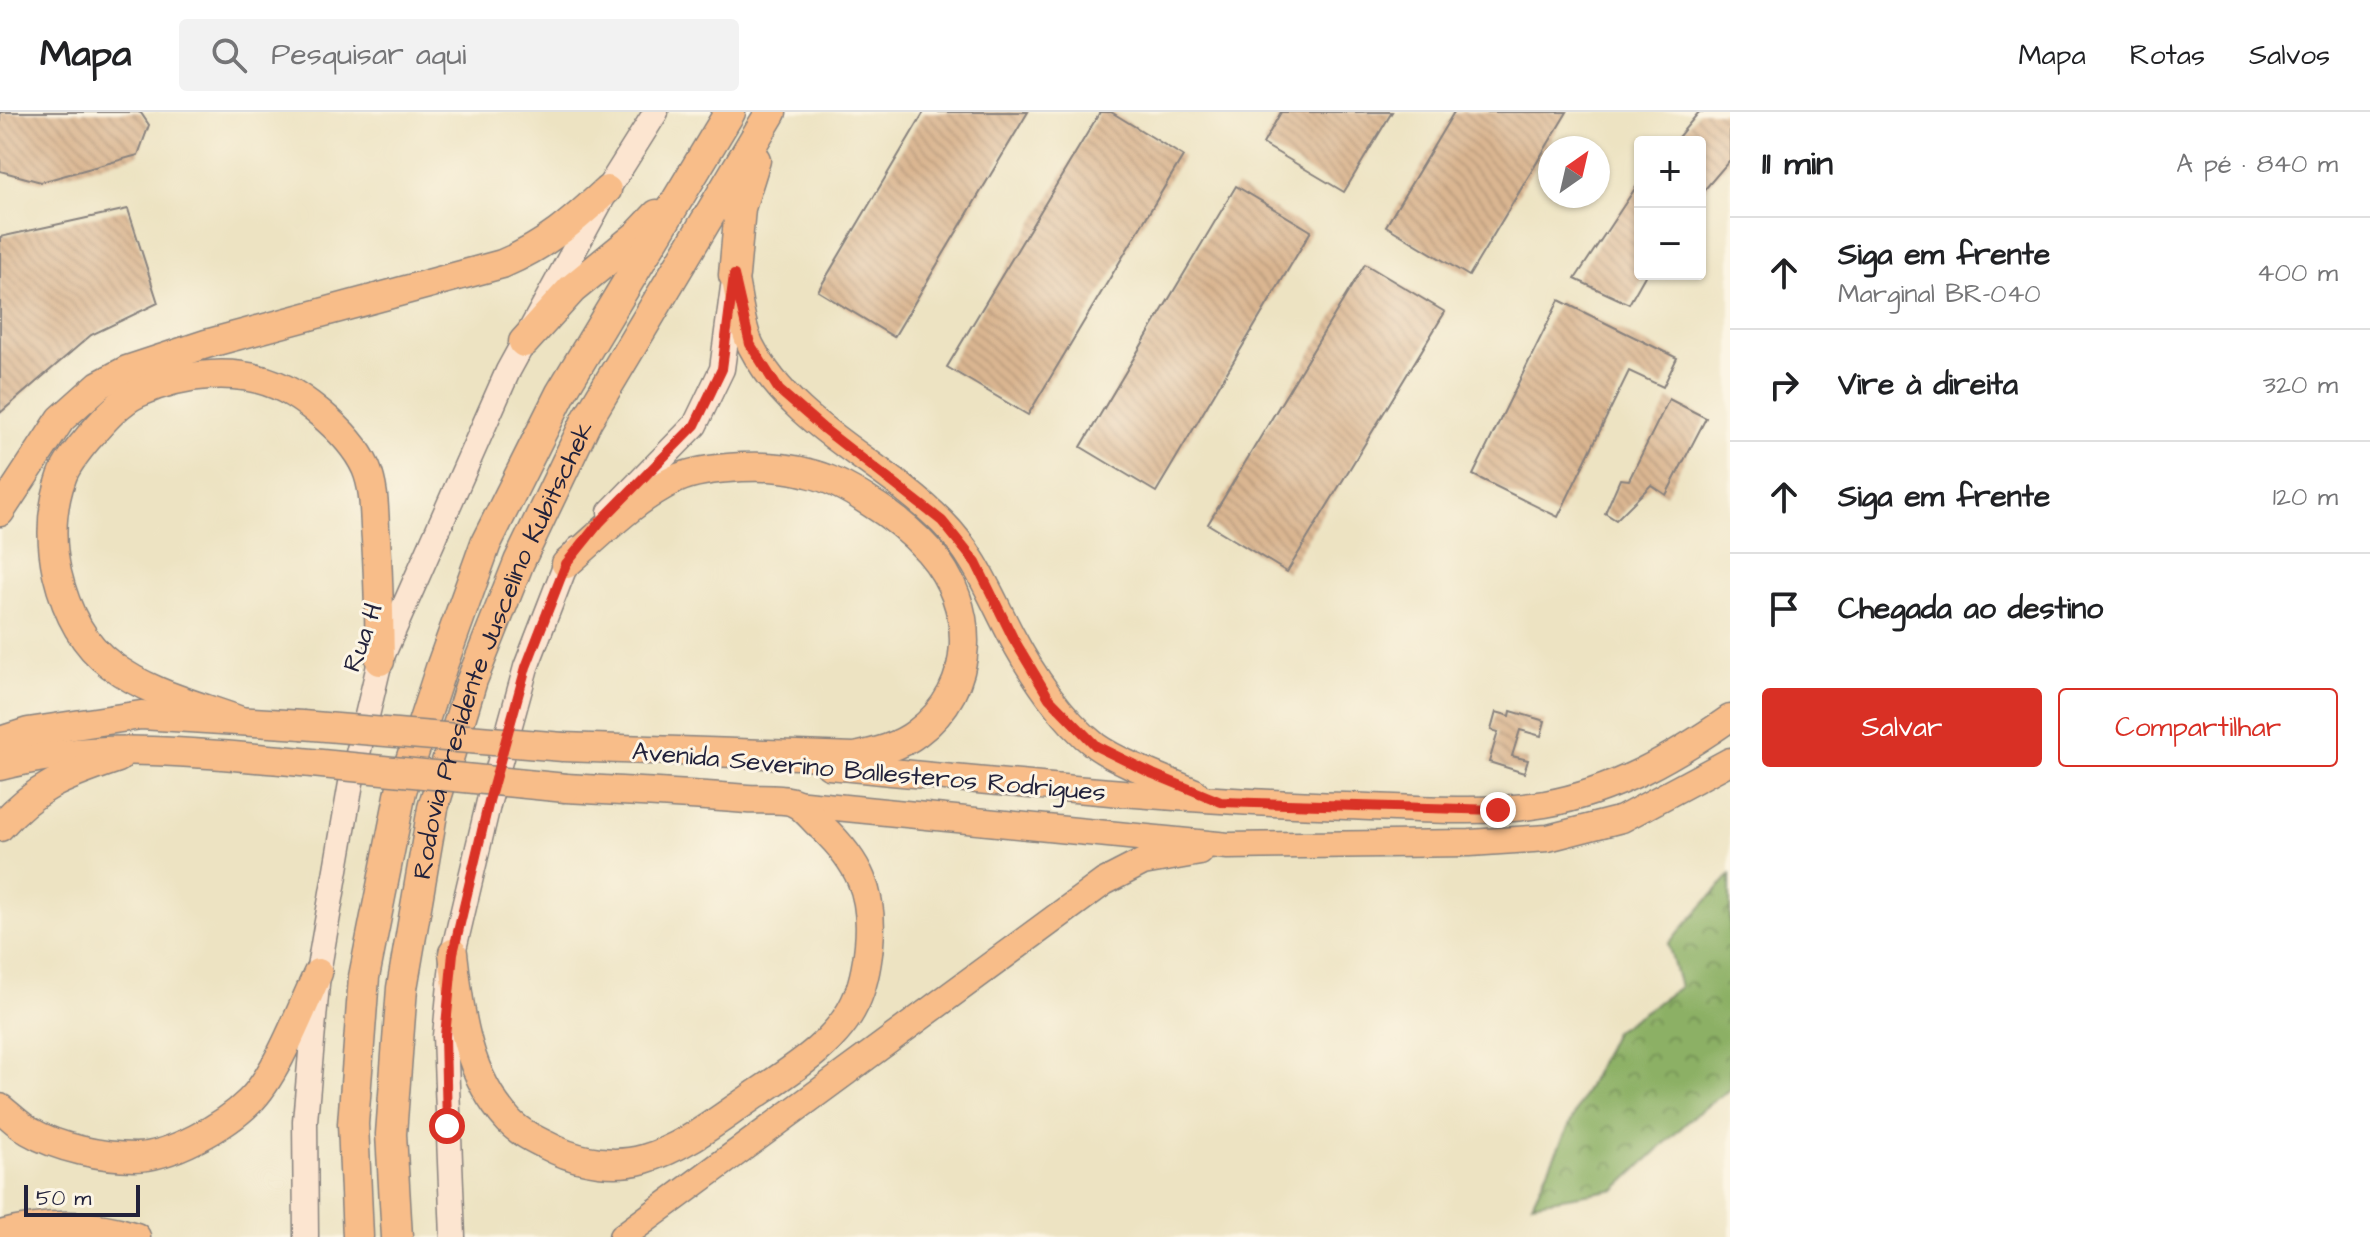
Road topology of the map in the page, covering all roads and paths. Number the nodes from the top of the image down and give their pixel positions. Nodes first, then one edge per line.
1 (656, 112) edge
2 (730, 112) edge
3 (769, 116) edge
4 (689, 182) junction
5 (607, 190) junction
6 (734, 275) junction
7 (524, 342) junction
8 (0, 512) edge
9 (566, 564) junction
10 (380, 661) junction
11 (1730, 718) edge
12 (238, 720) junction
13 (0, 741) edge
14 (142, 749) junction
15 (658, 751) junction
16 (1730, 761) edge
17 (0, 766) edge
18 (1221, 802) junction
19 (795, 803) junction
20 (0, 827) edge
21 (1228, 846) junction
22 (453, 953) junction
23 (318, 973) junction
24 (0, 1108) edge
25 (0, 1235) edge
26 (136, 1237) edge
27 (306, 1237) edge
28 (358, 1237) edge
29 (397, 1237) edge
30 (453, 1237) edge
31 (622, 1237) edge

1 - 5 main road, Rua H
2 - 4 highway, Rodovia Presidente Juscelino Kubitschek
3 - 6 highway
3 - 29 highway, Rodovia Presidente Juscelino Kubitschek
4 - 7 highway
4 - 28 highway, Rodovia Presidente Juscelino Kubitschek
5 - 7 main road, Rua H
5 - 8 highway
6 - 9 main road
6 - 18 main road
7 - 10 main road, Rua H
9 - 15 highway
9 - 22 main road
10 - 12 highway
10 - 23 main road, Rua H
11 - 18 main road, Avenida Severino Ballesteros Rodrigues
12 - 13 highway
12 - 15 highway, Avenida Severino Ballesteros Rodrigues, bridge
14 - 17 highway, Avenida Severino Ballesteros Rodrigues
14 - 19 highway, Avenida Severino Ballesteros Rodrigues, bridge
14 - 20 highway
15 - 18 main road, Avenida Severino Ballesteros Rodrigues
16 - 21 main road, Avenida Severino Ballesteros Rodrigues
19 - 21 main road, Avenida Severino Ballesteros Rodrigues
19 - 22 highway
21 - 31 main road
22 - 30 main road
23 - 24 highway
23 - 27 main road, Rua H
25 - 26 highway

